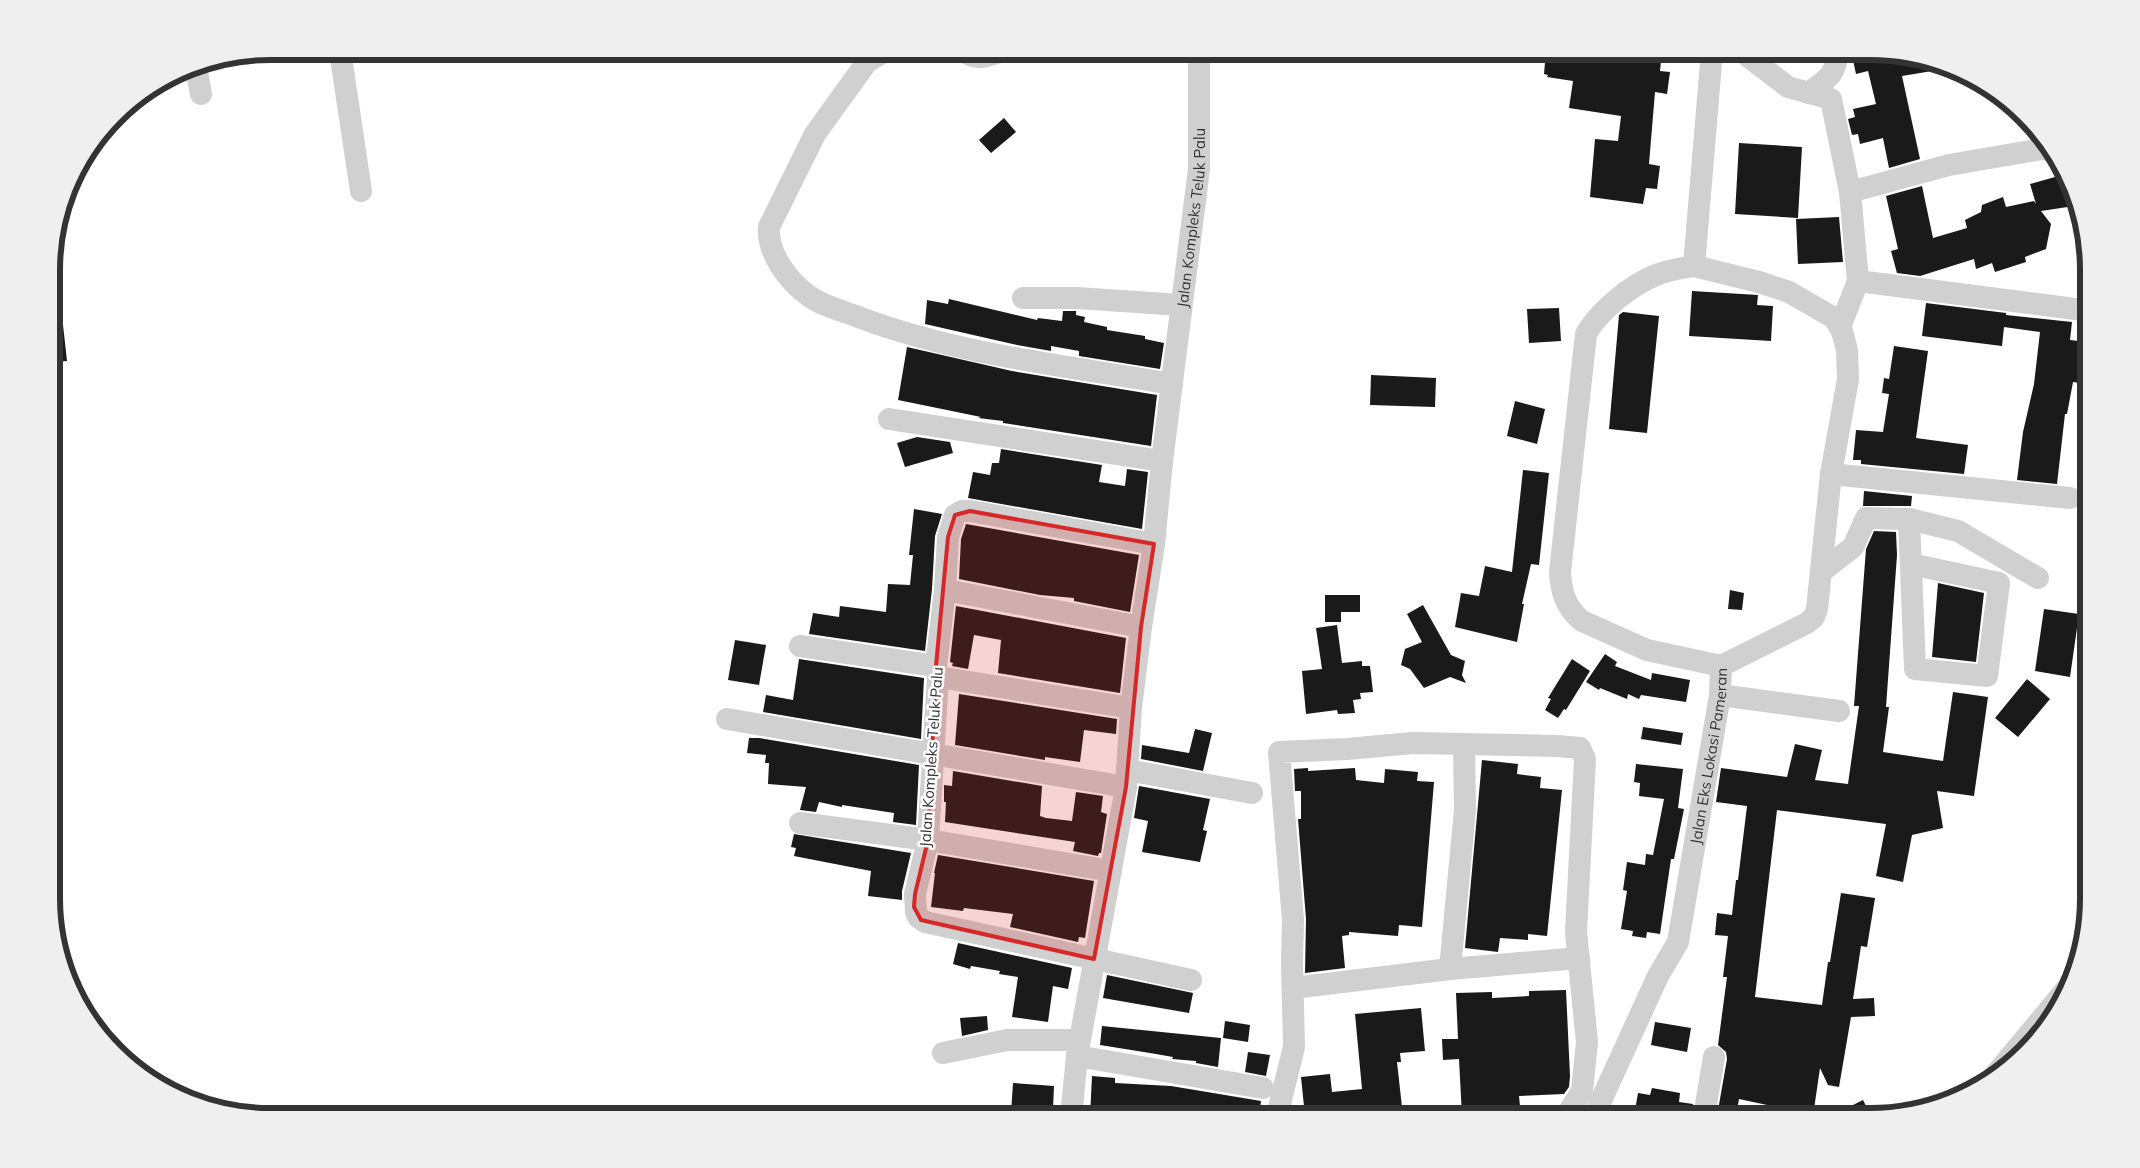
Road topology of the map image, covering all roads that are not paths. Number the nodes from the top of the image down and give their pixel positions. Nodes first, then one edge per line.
1 (341, 60) edge
2 (870, 60) edge
3 (1199, 60) edge
4 (1711, 60) edge
5 (1753, 60) edge
6 (1837, 60) edge
7 (197, 73) edge
8 (1808, 93) junction
9 (201, 94) dead end
10 (2042, 149) edge
11 (361, 191) dead end
12 (1850, 192) junction
13 (1694, 266) junction
14 (1858, 281) junction
15 (1023, 298) dead end
16 (1181, 306) junction
17 (2080, 310) edge
18 (1840, 328) junction
19 (1172, 384) junction
20 (889, 419) dead end
21 (1162, 461) junction
22 (1831, 474) junction
23 (2070, 498) dead end
24 (1909, 519) junction
25 (1154, 544) junction
26 (1911, 564) junction
27 (1822, 571) junction
28 (2038, 578) dead end
29 (945, 590) junction
30 (1141, 627) junction
31 (800, 646) dead end
32 (1720, 666) junction
33 (937, 672) junction
34 (1720, 695) junction
35 (1131, 708) junction
36 (1839, 711) dead end
37 (727, 719) dead end
38 (1464, 744) junction
39 (934, 754) junction
40 (1127, 778) junction
41 (1252, 793) dead end
42 (800, 823) dead end
43 (928, 840) junction
44 (1110, 871) junction
45 (1579, 958) junction
46 (1094, 959) junction
47 (1450, 969) junction
48 (1191, 980) dead end
49 (1293, 988) junction
50 (2047, 1012) edge
51 (1078, 1048) junction
52 (2015, 1051) edge
53 (943, 1053) dead end
54 (1714, 1058) dead end
55 (1264, 1088) dead end
56 (1072, 1108) edge
57 (1279, 1108) edge
58 (1571, 1108) edge
59 (1598, 1108) edge
60 (1705, 1108) edge

1 - 11 street
2 - 19 street
3 - 16 street, Jalan Kompleks Teluk Palu
4 - 13 street
5 - 8 street
6 - 8 street
7 - 9 street
8 - 12 street
10 - 12 street
12 - 14 street
13 - 18 street
13 - 32 street
14 - 17 street
14 - 18 street
15 - 16 street
16 - 19 street, Jalan Kompleks Teluk Palu
18 - 22 street, Jalan Eks Lokasi Pameran
19 - 21 street, Jalan Kompleks Teluk Palu
20 - 21 street
21 - 25 street, Jalan Kompleks Teluk Palu
22 - 23 street
22 - 27 street, Jalan Eks Lokasi Pameran
24 - 26 street
24 - 27 street
24 - 28 street
25 - 29 street, Jalan Kompleks Teluk Palu
25 - 30 street, Jalan Kompleks Teluk Palu
26 - 26 street
27 - 32 street, Jalan Eks Lokasi Pameran
29 - 30 street
29 - 33 street, Jalan Kompleks Teluk Palu
30 - 35 street, Jalan Kompleks Teluk Palu
31 - 33 street
32 - 34 street, Jalan Eks Lokasi Pameran
33 - 35 street
33 - 39 street, Jalan Kompleks Teluk Palu
34 - 36 street
34 - 59 street, Jalan Eks Lokasi Pameran
35 - 40 street, Jalan Kompleks Teluk Palu
37 - 39 street
38 - 45 street
38 - 47 street
38 - 49 street
39 - 40 street
39 - 43 street, Jalan Kompleks Teluk Palu
40 - 41 street
40 - 44 street, Jalan Kompleks Teluk Palu
42 - 43 street
43 - 44 street
43 - 46 street, Jalan Kompleks Teluk Palu
44 - 46 street, Jalan Kompleks Teluk Palu
45 - 47 street
45 - 58 street
46 - 48 street
46 - 51 street, Jalan Kompleks Teluk Palu
47 - 49 street
49 - 57 street
50 - 52 street
51 - 53 street
51 - 55 street
51 - 56 street, Jalan Kompleks Teluk Palu
54 - 60 street

